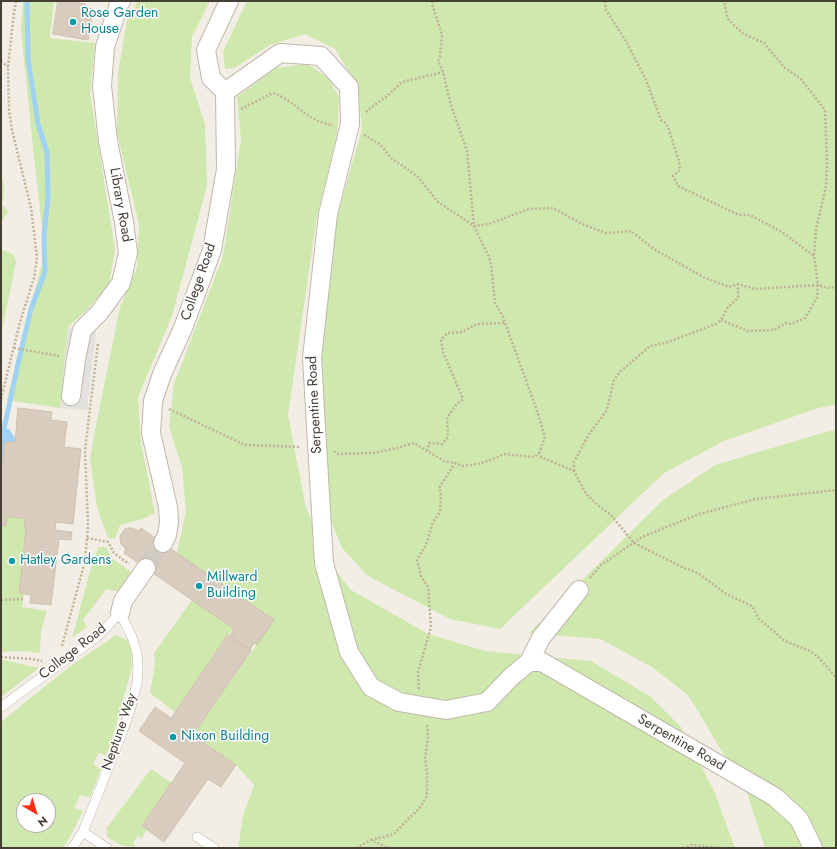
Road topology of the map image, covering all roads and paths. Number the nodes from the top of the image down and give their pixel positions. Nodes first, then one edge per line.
1 (16, 1) edge
2 (121, 1) edge
3 (229, 1) edge
4 (436, 1) edge
5 (605, 1) edge
6 (724, 1) edge
7 (432, 3) edge
8 (1, 61) edge
9 (8, 67) junction
10 (443, 72) junction
11 (225, 92) junction
12 (226, 116) junction
13 (349, 127) junction
14 (474, 226) junction
15 (814, 256) junction
16 (738, 284) junction
17 (818, 285) junction
18 (836, 287) edge
19 (99, 313) junction
20 (721, 320) junction
21 (505, 323) junction
22 (14, 348) junction
23 (55, 355) dead end
24 (71, 396) dead end
25 (1, 399) edge
26 (153, 401) junction
27 (317, 448) junction
28 (427, 451) junction
29 (540, 453) junction
30 (455, 463) junction
31 (574, 471) junction
32 (836, 490) edge
33 (87, 538) junction
34 (163, 543) tunnel mouth
35 (634, 543) junction
36 (116, 555) dead end
37 (146, 568) tunnel mouth
38 (579, 590) joint
39 (23, 599) dead end
40 (1, 600) edge
41 (120, 613) junction
42 (1, 656) edge
43 (529, 662) junction
44 (57, 665) junction
45 (836, 677) edge
46 (420, 706) junction
47 (1, 707) edge
48 (83, 832) junction
49 (197, 836) dead end
50 (371, 840) junction
51 (72, 848) edge
52 (107, 848) edge
53 (214, 848) edge
54 (356, 848) edge
55 (392, 848) edge
56 (683, 848) edge
57 (722, 848) edge
58 (812, 848) edge

1 - 9 path
2 - 19 street, Library Road
3 - 11 street
4 - 7 path
5 - 15 path
6 - 15 path
7 - 10 path
8 - 9 path
9 - 22 path
10 - 13 path
10 - 14 path
11 - 12 street, College Road
11 - 13 street, Serpentine Road
12 - 13 path
12 - 26 street, College Road
13 - 14 path
13 - 27 street, Serpentine Road
14 - 16 path
14 - 21 path
15 - 17 path
16 - 17 path
16 - 20 path
17 - 18 path
17 - 20 path
19 - 24 street, Library Road
19 - 33 path
20 - 31 path
21 - 28 path
21 - 29 path
22 - 23 path
22 - 25 path
26 - 27 path
26 - 34 street, College Road
27 - 28 path
27 - 46 street, Serpentine Road
28 - 30 path
29 - 30 path
29 - 31 path
30 - 46 path
31 - 35 path
32 - 35 path
33 - 36 path
33 - 44 path
35 - 38 path
35 - 45 path
37 - 41 street, College Road
38 - 43 street, Serpentine Road
39 - 40 path
41 - 44 lane, College Road
41 - 48 lane, Neptune Way
42 - 44 path
43 - 46 street, Serpentine Road
43 - 58 street, Serpentine Road
44 - 47 lane, College Road
46 - 50 path
48 - 51 lane, Neptune Way
48 - 52 lane
49 - 53 lane
50 - 54 path
50 - 55 path
56 - 57 path

